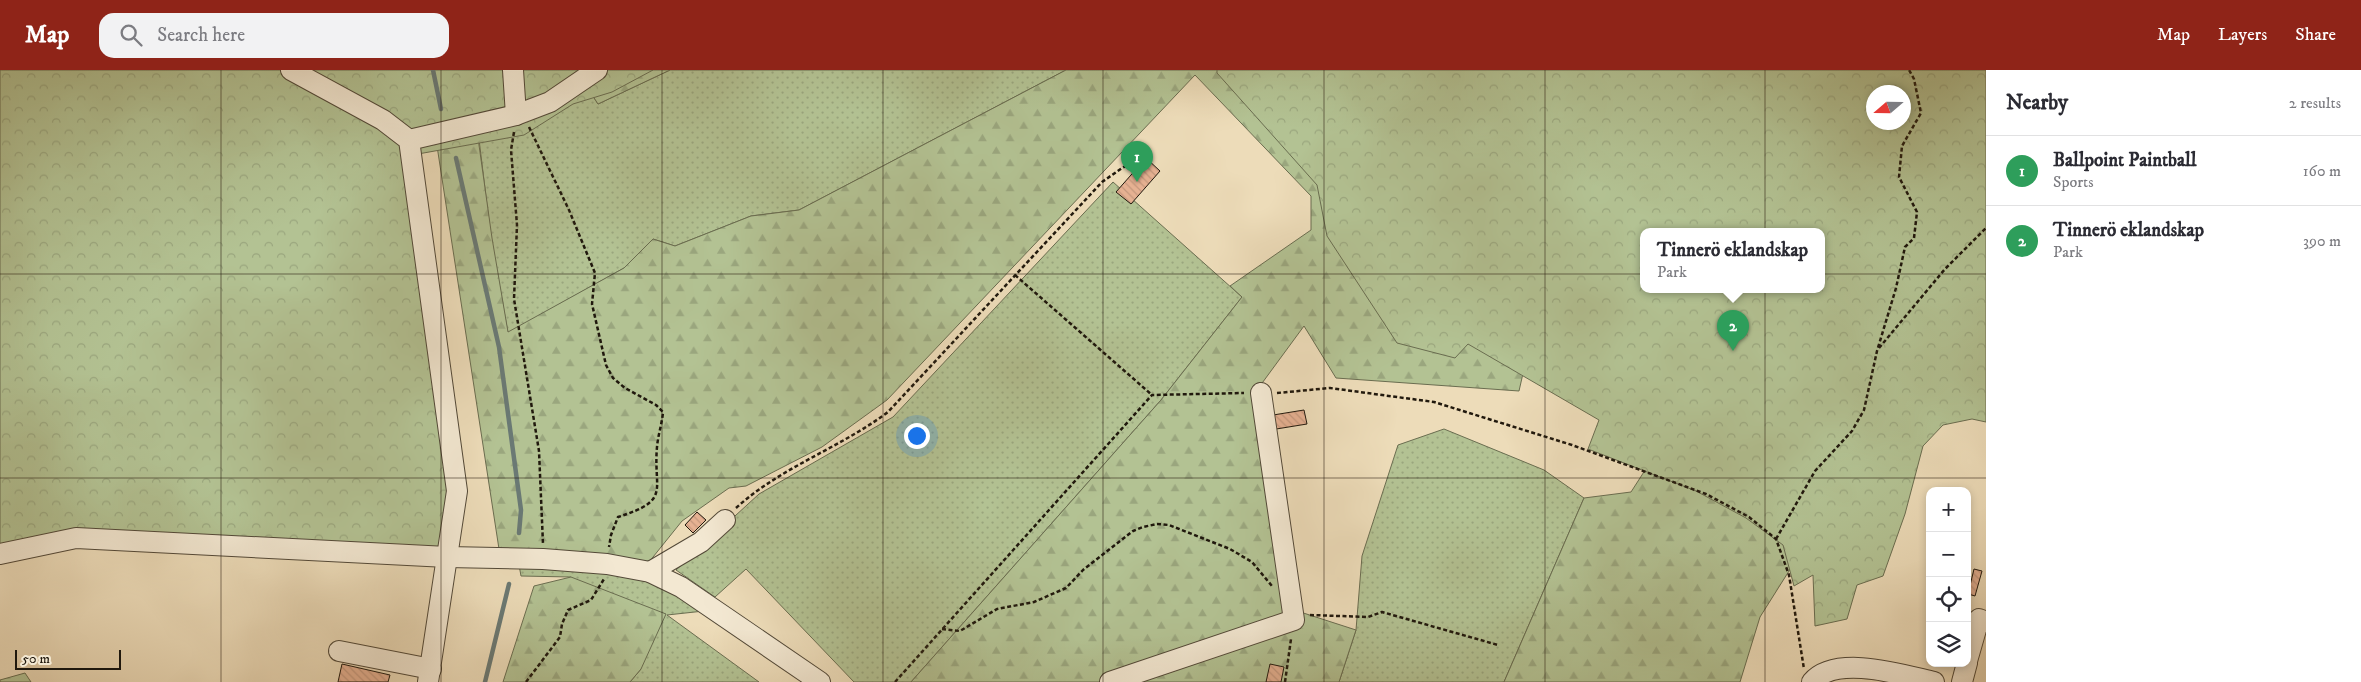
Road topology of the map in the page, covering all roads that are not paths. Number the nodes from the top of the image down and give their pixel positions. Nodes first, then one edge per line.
1 (291, 70) edge
2 (513, 70) edge
3 (597, 70) edge
4 (517, 115) junction
5 (409, 140) junction
6 (1261, 393) road end
7 (726, 520) road end
8 (0, 554) edge
9 (447, 557) junction
10 (650, 572) junction
11 (1986, 622) edge
12 (1971, 648) edge
13 (339, 651) dead end
14 (1966, 667) edge
15 (422, 675) edge
16 (1809, 677) edge
17 (820, 682) edge
18 (1110, 682) edge
19 (1934, 682) edge
20 (1962, 682) edge

1 - 5 street
2 - 4 street
3 - 4 street
4 - 5 street
5 - 9 street
6 - 18 street
7 - 10 street
8 - 9 street
9 - 10 street
9 - 15 street
10 - 17 street
11 - 12 street
13 - 15 street
14 - 20 street
16 - 19 street

